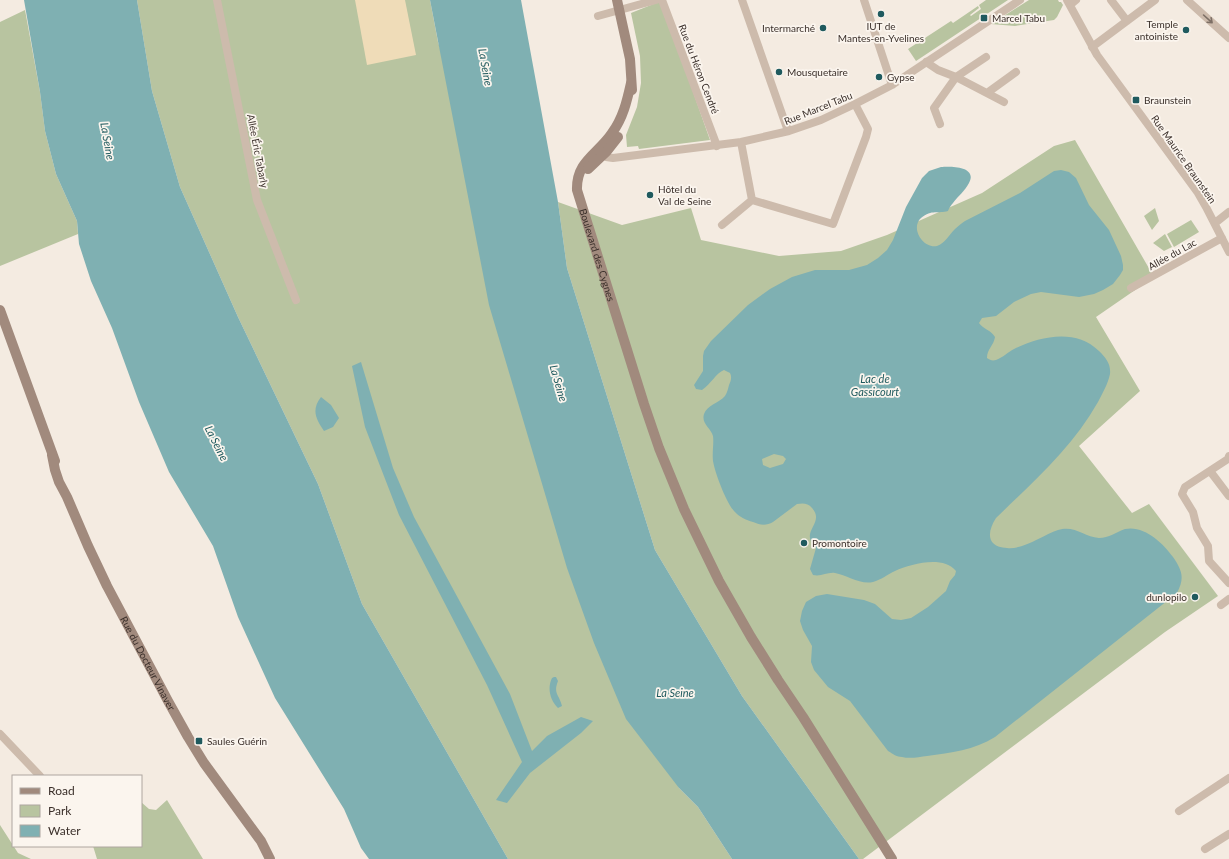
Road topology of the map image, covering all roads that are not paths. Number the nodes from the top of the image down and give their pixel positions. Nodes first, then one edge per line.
1 (217, 0) edge
2 (617, 0) edge
3 (656, 0) edge
4 (662, 0) edge
5 (742, 0) edge
6 (864, 0) edge
7 (1020, 0) edge
8 (1076, 0) edge
9 (1111, 0) edge
10 (1155, 0) edge
11 (1187, 0) edge
12 (1068, 3) edge
13 (620, 11) junction
14 (598, 16) dead end
15 (1127, 21) junction
16 (1229, 38) edge
17 (1092, 47) junction
18 (986, 57) dead end
19 (926, 62) junction
20 (1016, 72) dead end
21 (956, 77) junction
22 (631, 84) junction
23 (892, 84) junction
24 (987, 94) junction
25 (1004, 102) dead end
26 (856, 104) junction
27 (940, 124) dead end
28 (788, 131) junction
29 (615, 140) junction
30 (741, 142) junction
31 (717, 146) junction
32 (603, 149) junction
33 (620, 156) junction
34 (752, 200) junction
35 (1229, 212) edge
36 (1215, 223) junction
37 (722, 225) dead end
38 (1222, 238) junction
39 (1229, 252) edge
40 (1131, 288) dead end
41 (296, 300) dead end
42 (0, 310) edge
43 (1229, 456) edge
44 (1210, 471) junction
45 (1229, 496) edge
46 (1229, 583) edge
47 (1229, 599) edge
48 (1221, 605) dead end
49 (0, 734) edge
50 (39, 775) edge
51 (1229, 778) edge
52 (1179, 811) dead end
53 (245, 820) junction
54 (1229, 834) edge
55 (1205, 849) dead end
56 (267, 859) edge
57 (270, 859) edge
58 (892, 859) edge

1 - 41 street, Allée Éric Tabarly
2 - 13 main road, Boulevard des Cygnes
3 - 13 street
4 - 31 street, Rue du Héron Cendré
5 - 28 street
6 - 23 street
7 - 19 street, Rue Marcel Tabu
8 - 12 street
9 - 15 street
10 - 15 street
11 -> 16 street
12 - 17 street, Rue Maurice Braunstein
13 - 14 street
13 - 22 main road, Boulevard des Cygnes
15 - 17 street
17 - 36 street, Rue Maurice Braunstein
18 - 21 street
19 - 21 street
19 - 23 street, Rue Marcel Tabu
20 - 24 street
21 - 24 street
21 - 27 street
22 - 29 main road, Boulevard des Cygnes
22 - 32 main road, Boulevard des Cygnes
23 - 26 street, Rue Marcel Tabu
24 - 25 street
26 - 28 street, Rue Marcel Tabu
26 - 34 street
28 - 30 street, Rue Marcel Tabu
29 - 32 main road, Boulevard des Cygnes
29 - 33 street
30 - 31 street, Rue Marcel Tabu
30 - 34 street
31 - 33 street, Rue Marcel Tabu
32 - 33 street, Rue Marcel Tabu
32 - 58 main road, Boulevard des Cygnes
34 - 37 street
35 - 36 street
36 - 38 street, Rue Maurice Braunstein
38 - 39 street, Rue Maurice Braunstein
38 - 40 street, Allée du Lac
42 - 53 main road, Rue du Docteur Vinaver
43 - 44 street
44 - 45 street
44 - 46 street
47 - 48 street
49 - 50 street
51 - 52 street
53 - 56 main road, Rue du Docteur Vinaver
53 - 57 main road, Rue du Docteur Vinaver
54 - 55 street

